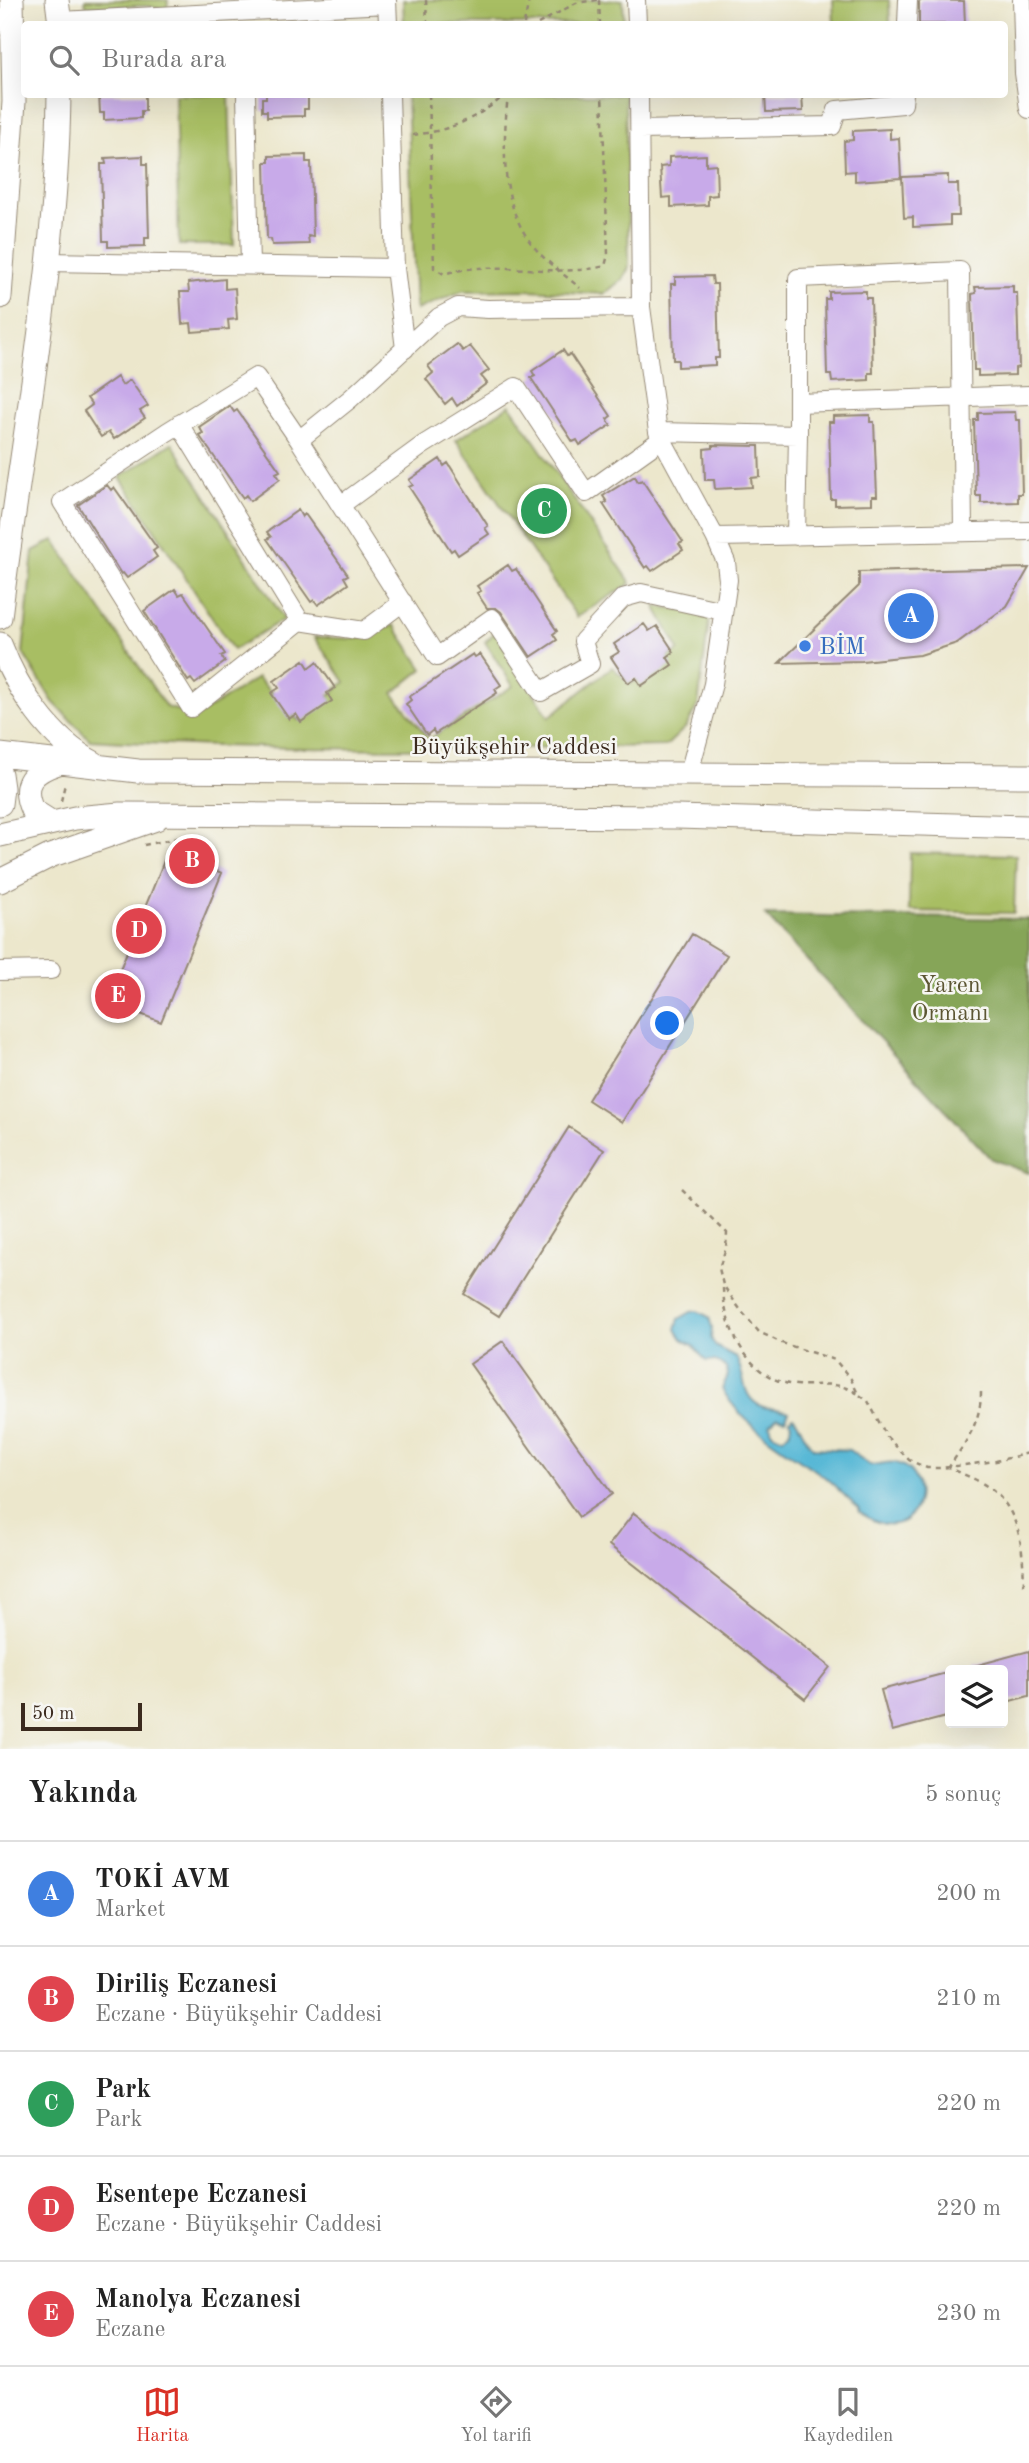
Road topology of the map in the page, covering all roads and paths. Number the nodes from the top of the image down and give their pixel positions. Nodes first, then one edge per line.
1 (12, 0) edge
2 (426, 0) edge
3 (529, 0) edge
4 (598, 0) edge
5 (636, 0) edge
6 (908, 0) edge
7 (387, 2) edge
8 (1026, 12) edge
9 (59, 15) edge
10 (245, 18) edge
11 (388, 21) edge
12 (427, 21) edge
13 (525, 21) edge
14 (543, 21) edge
15 (600, 21) edge
16 (637, 21) edge
17 (906, 21) edge
18 (59, 98) edge
19 (246, 98) edge
20 (390, 98) edge
21 (429, 98) edge
22 (503, 98) edge
23 (508, 98) edge
24 (602, 98) edge
25 (639, 98) edge
26 (904, 98) edge
27 (1029, 109) edge
28 (640, 130) junction
29 (430, 133) junction
30 (413, 135) dead end
31 (47, 262) junction
32 (250, 265) junction
33 (395, 268) junction
34 (559, 270) junction
35 (580, 288) dead end
36 (0, 297) edge
37 (641, 307) junction
38 (405, 349) junction
39 (1029, 396) edge
40 (960, 397) junction
41 (798, 403) junction
42 (179, 424) junction
43 (798, 435) junction
44 (660, 436) junction
45 (299, 440) junction
46 (341, 505) junction
47 (1029, 531) edge
48 (963, 532) junction
49 (796, 536) junction
50 (715, 537) junction
51 (403, 602) junction
52 (723, 611) junction
53 (0, 617) edge
54 (300, 621) junction
55 (0, 645) edge
56 (0, 755) edge
57 (58, 763) junction
58 (103, 767) junction
59 (689, 773) junction
60 (0, 774) edge
61 (1029, 776) edge
62 (0, 804) edge
63 (172, 814) junction
64 (51, 822) junction
65 (1029, 827) edge
66 (0, 835) edge
67 (0, 881) edge
68 (51, 970) dead end
69 (0, 971) edge
70 (682, 1190) dead end
71 (723, 1285) junction
72 (981, 1392) dead end
73 (858, 1394) junction
74 (1029, 1452) edge
75 (948, 1467) junction
76 (1024, 1586) dead end

1 - 36 main road
2 - 12 path
3 - 13 path
4 - 14 path
4 - 15 path
5 - 16 street
6 - 17 street
7 - 10 street
7 - 11 street
8 - 27 street
9 - 10 street
18 - 31 main road
19 - 32 street
20 - 33 street
21 - 29 path
22 - 29 path
23 - 34 path
24 - 34 path
25 - 28 street
26 - 28 street
28 - 37 street
29 - 30 path
29 - 34 path
31 - 32 street
31 - 53 main road
32 - 33 street
33 - 38 street
34 - 35 path
37 - 38 street
37 - 44 street
38 - 45 street
39 - 40 street
40 - 41 street
40 - 41 street
40 - 48 street
41 - 43 street
42 - 45 street
42 - 54 street
42 - 54 street
43 - 44 street
43 - 49 street
44 - 46 street
44 - 50 street
45 - 46 street
46 - 51 street
47 - 48 street
48 - 49 street
49 - 50 street
50 - 52 street
51 - 52 street
51 - 54 street
52 - 59 street
55 - 58 main road
56 - 57 main road, Büyükşehir Caddesi
57 - 58 main road, Büyükşehir Caddesi
57 - 64 main road
58 - 59 main road, Büyükşehir Caddesi
59 - 61 main road, Büyükşehir Caddesi
60 - 62 main road
63 - 64 main road
63 - 65 main road
63 - 67 main road
64 - 66 main road
68 - 69 street
70 - 71 path
71 - 73 path
71 - 73 path
72 - 75 path
73 - 75 path
74 - 75 path
75 - 76 path

